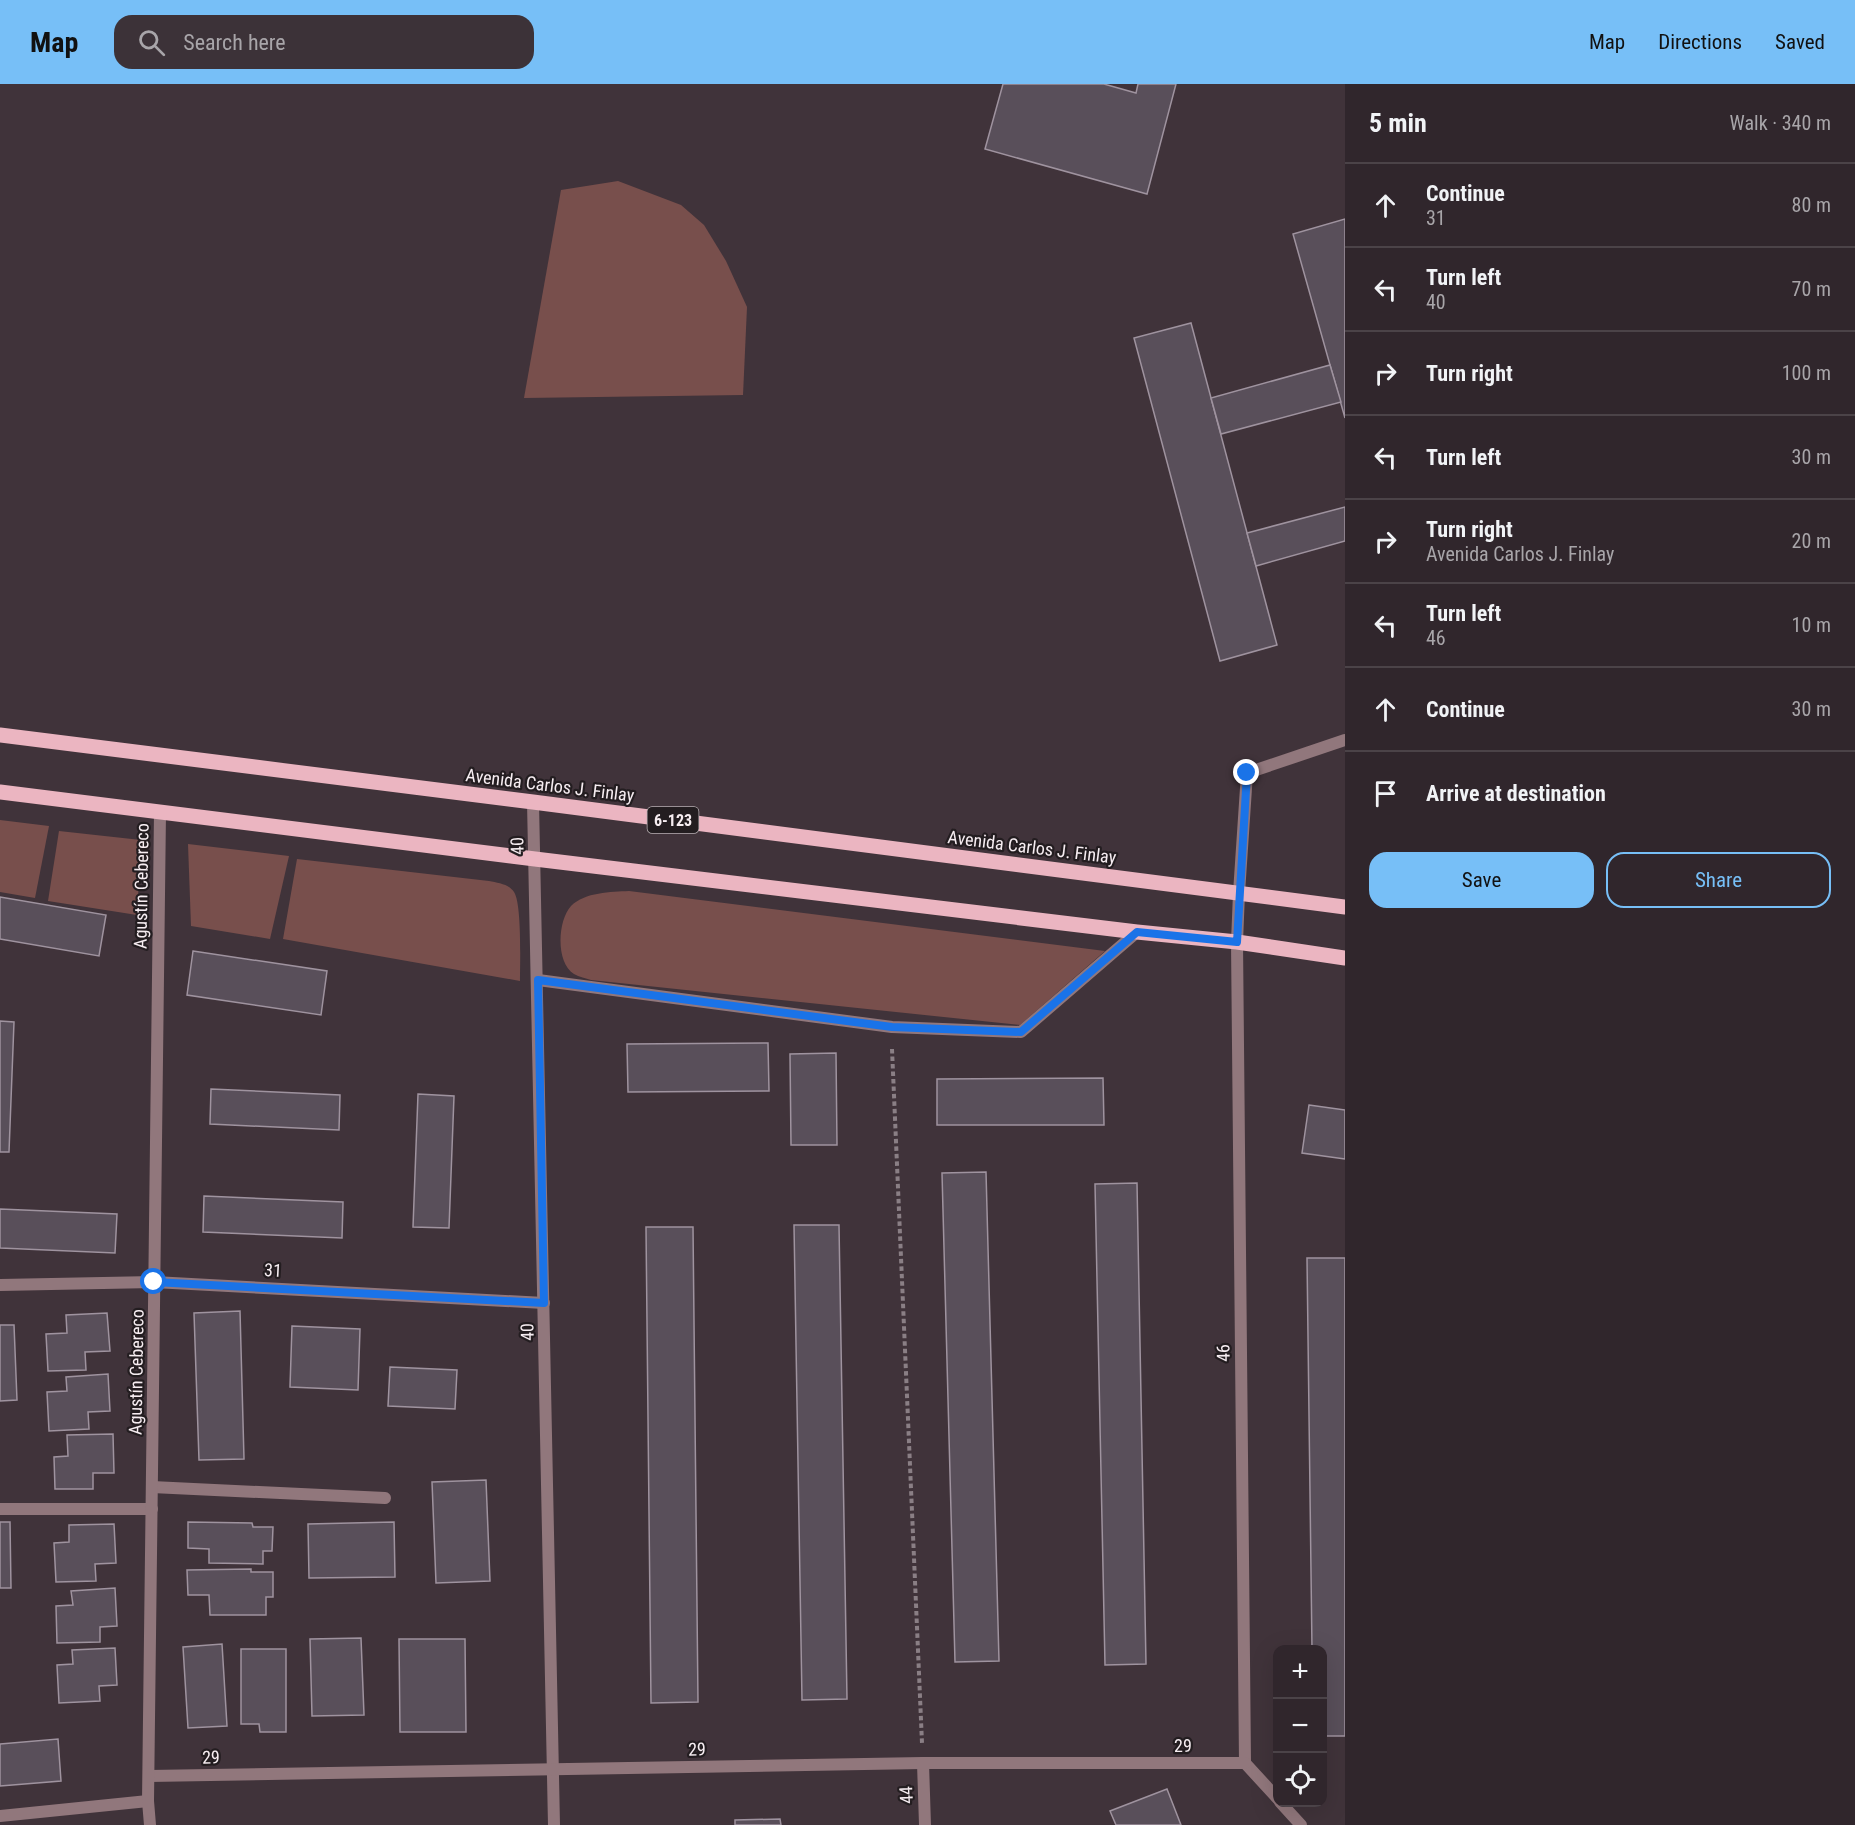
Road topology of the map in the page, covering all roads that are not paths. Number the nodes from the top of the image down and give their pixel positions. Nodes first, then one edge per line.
1 (0, 735) edge
2 (1345, 740) edge
3 (0, 792) edge
4 (533, 802) junction
5 (160, 812) junction
6 (535, 859) junction
7 (1239, 893) junction
8 (1345, 907) edge
9 (1137, 932) junction
10 (1237, 942) junction
11 (1345, 958) edge
12 (538, 980) junction
13 (154, 1282) junction
14 (0, 1285) edge
15 (544, 1303) junction
16 (152, 1487) junction
17 (385, 1498) dead end
18 (0, 1509) edge
19 (152, 1509) junction
20 (923, 1763) junction
21 (1245, 1763) junction
22 (553, 1769) junction
23 (149, 1776) junction
24 (1273, 1794) edge
25 (148, 1801) junction
26 (1284, 1807) edge
27 (0, 1816) edge
28 (150, 1825) edge
29 (554, 1825) edge
30 (926, 1825) edge
31 (1300, 1825) edge

1 - 4 main road, Avenida Carlos J. Finlay / 6-123
2 - 7 street, 46
3 - 5 main road
4 - 6 street, 40
4 - 7 main road, Avenida Carlos J. Finlay / 6-123
5 - 6 main road
5 - 13 street, Agustín Cebereco
6 - 9 main road
6 - 12 street, 40
7 - 8 main road, Avenida Carlos J. Finlay / 6-123
7 - 10 street, 46
9 - 10 main road
9 - 12 street
10 - 11 main road
10 - 21 street, 46
12 - 15 street, 40
13 - 14 street, 31
13 - 15 street, 31
13 - 16 street, Agustín Cebereco
15 - 22 street, 40
16 - 17 street
16 - 19 street, Agustín Cebereco
18 - 19 street
19 - 23 street, Agustín Cebereco
20 - 21 street, 29
20 - 22 street, 29
20 - 30 street, 44
21 - 24 street
22 - 23 street, 29
22 - 29 street, 40
23 - 25 street, Agustín Cebereco
25 - 27 street
25 - 28 street, Agustín Cebereco
26 - 31 street

